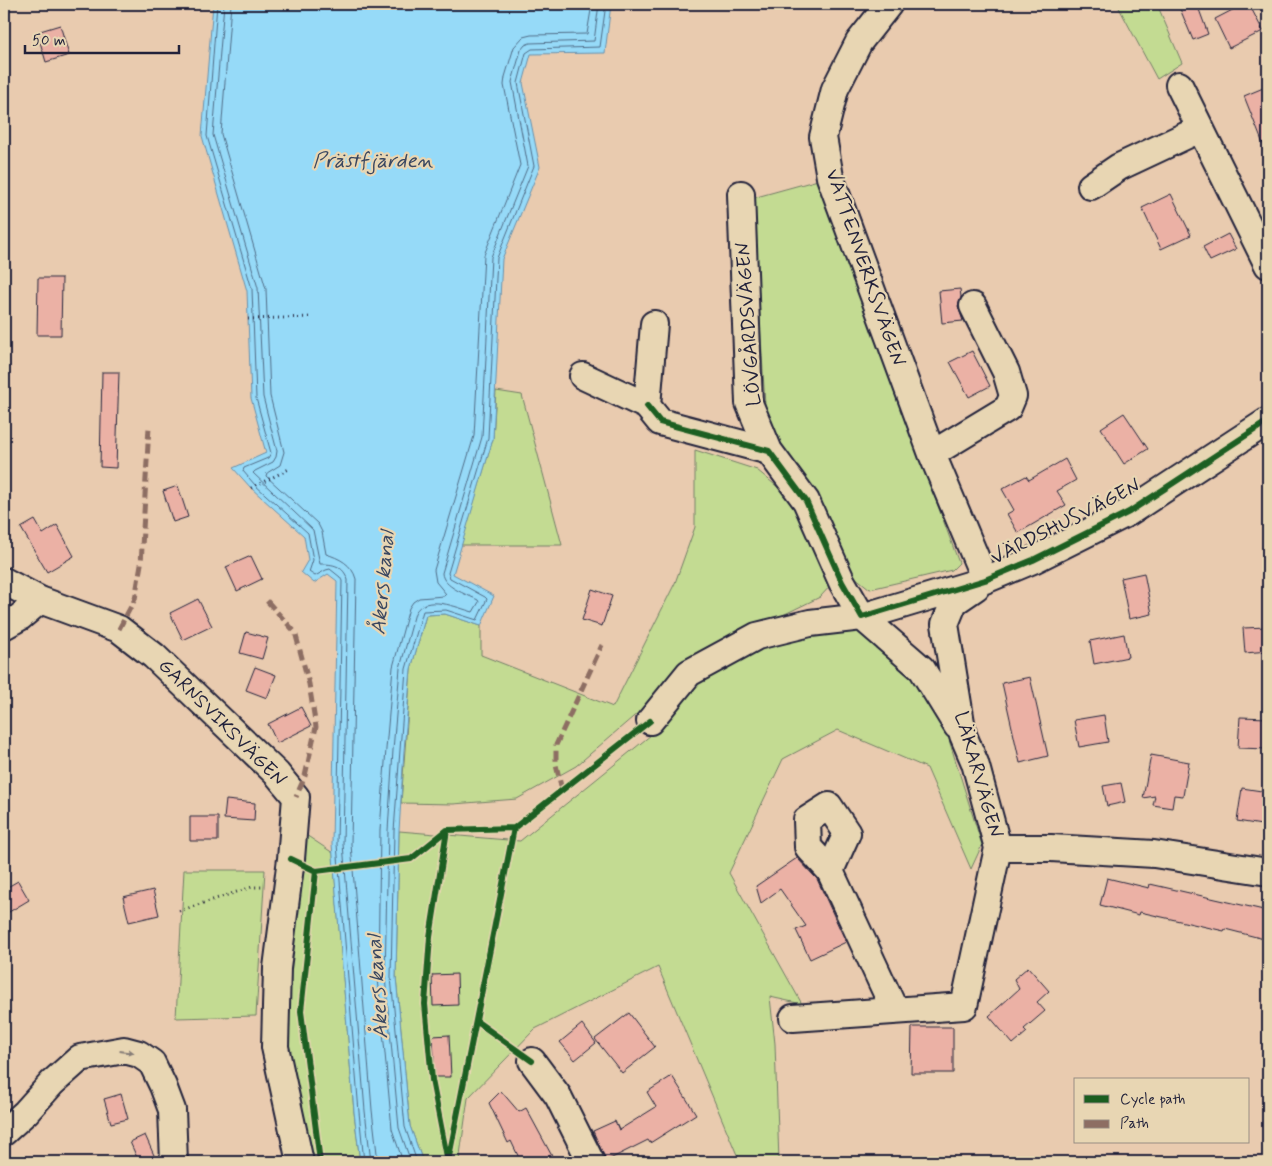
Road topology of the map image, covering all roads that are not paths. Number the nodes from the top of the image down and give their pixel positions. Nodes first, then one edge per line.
1 (889, 4) edge
2 (1179, 85) dead end
3 (1200, 129) junction
4 (1091, 186) dead end
5 (741, 194) dead end
6 (1268, 265) edge
7 (973, 306) dead end
8 (654, 324) dead end
9 (583, 376) dead end
10 (647, 406) junction
11 (1268, 421) edge
12 (769, 452) junction
13 (932, 454) junction
14 (985, 580) junction
15 (4, 581) edge
16 (40, 600) junction
17 (862, 617) junction
18 (4, 626) edge
19 (650, 721) dead end
20 (962, 735) junction
21 (998, 848) junction
22 (830, 871) dead end
23 (1268, 872) edge
24 (895, 1011) junction
25 (793, 1018) dead end
26 (532, 1062) dead end
27 (4, 1132) edge
28 (174, 1162) edge
29 (300, 1162) edge
30 (591, 1162) edge

1 - 13 street, VATTENVERKSVÄGEN
2 - 3 street
3 - 4 street
3 - 6 street
5 - 12 street, LÖVGÅRDSVÄGEN
7 - 13 street
8 - 10 street
9 - 10 street
10 - 12 street
11 - 14 street, VÄRDSHUSVÄGEN
12 - 17 street, LÖVGÅRDSVÄGEN
13 - 14 street, VATTENVERKSVÄGEN
14 - 17 street, VÄRDSHUSVÄGEN
14 - 20 street, LÄKARVÄGEN
15 - 16 street, GARNSVIKSVÄGEN
16 - 18 street
16 - 29 street, GARNSVIKSVÄGEN
17 - 19 street, VÄRDSHUSVÄGEN
17 - 20 street
20 - 21 street, LÄKARVÄGEN
21 - 23 street
21 - 24 street, LÄKARVÄGEN
22 - 24 street
24 - 25 street, LÄKARVÄGEN
26 - 30 street
27 -> 28 street

